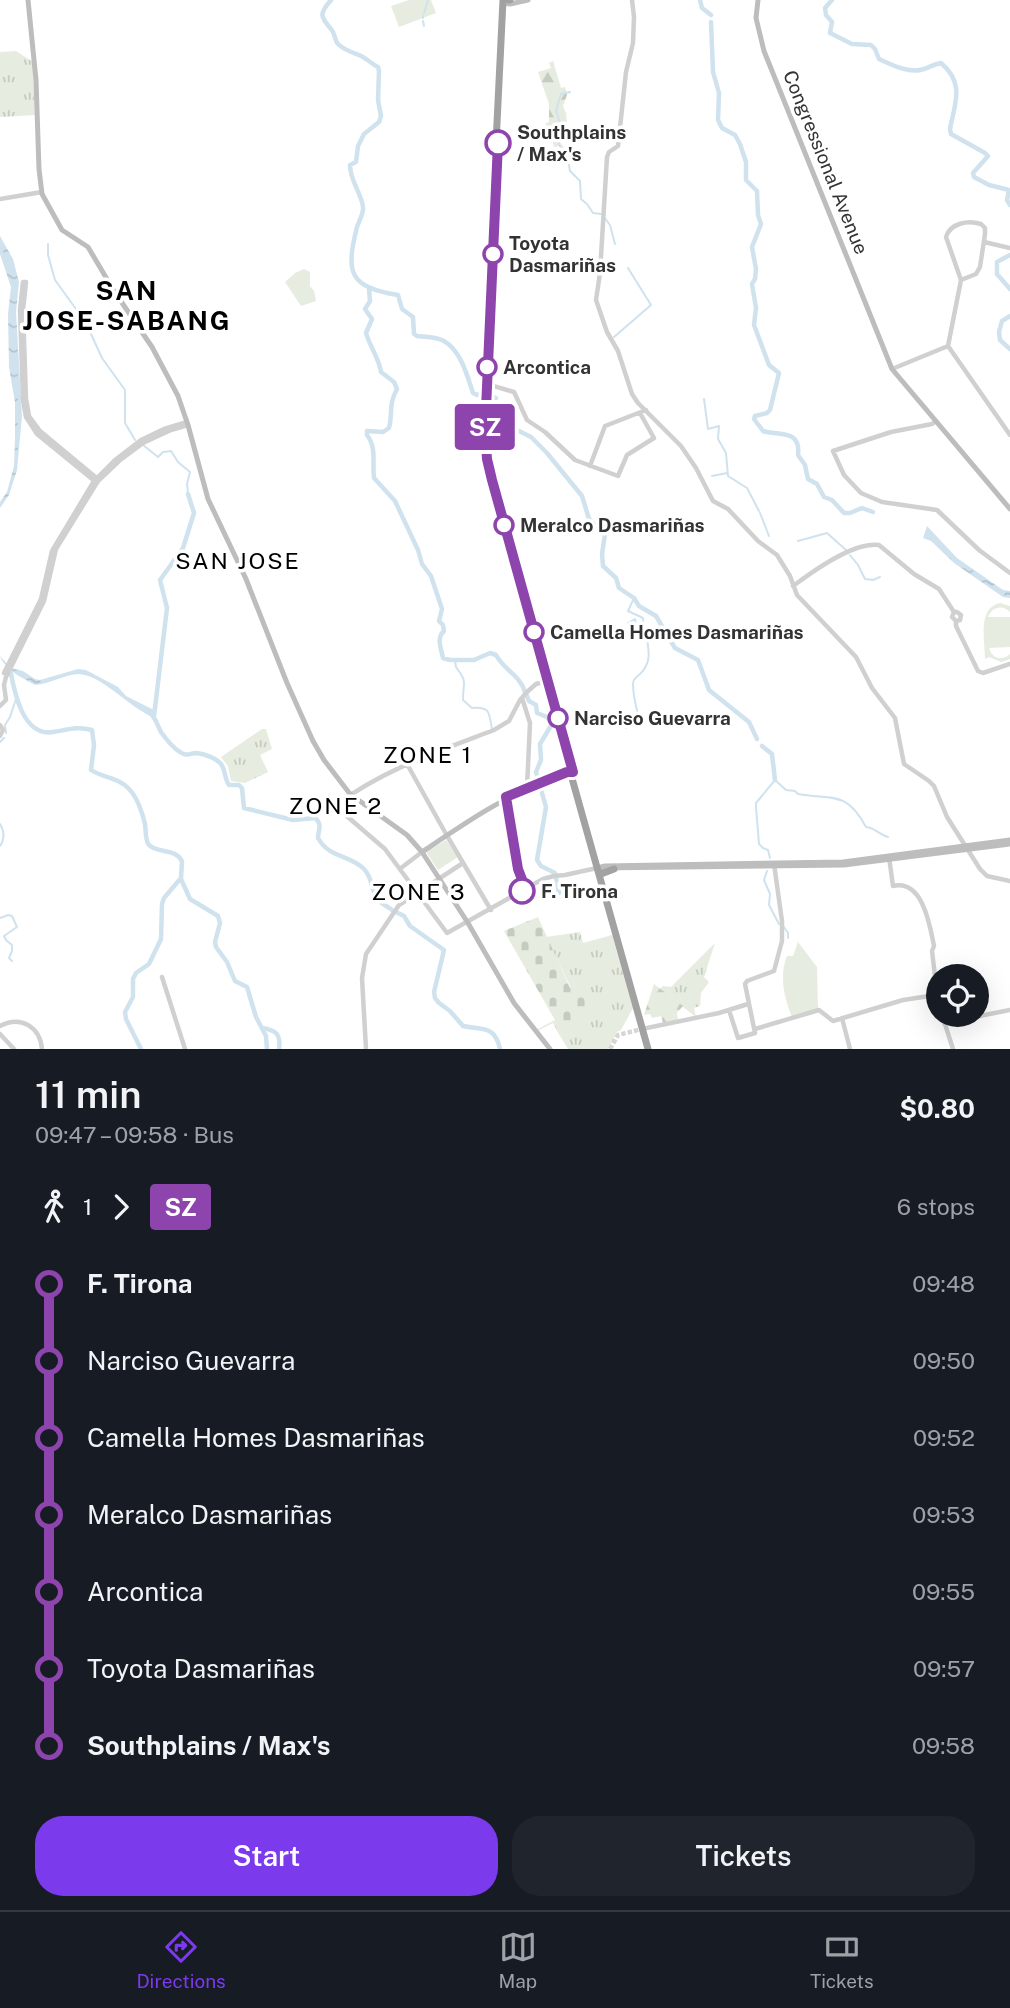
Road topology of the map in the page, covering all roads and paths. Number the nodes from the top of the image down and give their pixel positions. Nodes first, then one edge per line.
1 (28, 0) edge
2 (528, 0) edge
3 (632, 0) edge
4 (758, 0) edge
5 (507, 1) edge
6 (42, 193) junction
7 (0, 199) edge
8 (984, 242) junction
9 (1010, 248) edge
10 (961, 280) junction
11 (948, 346) junction
12 (893, 369) junction
13 (485, 391) junction
14 (646, 410) junction
15 (640, 413) junction
16 (936, 421) junction
17 (188, 424) junction
18 (1010, 435) edge
19 (590, 467) junction
20 (96, 480) junction
21 (1010, 507) edge
22 (1010, 573) edge
23 (793, 586) junction
24 (1010, 664) edge
25 (3, 677) edge
26 (546, 681) junction
27 (522, 698) junction
28 (1, 705) edge
29 (0, 725) edge
30 (0, 736) edge
31 (407, 764) junction
32 (571, 771) junction
33 (527, 788) junction
34 (350, 794) junction
35 (506, 797) junction
36 (447, 836) junction
37 (1010, 842) edge
38 (967, 848) junction
39 (422, 852) junction
40 (889, 859) junction
41 (463, 863) junction
42 (774, 865) junction
43 (401, 868) junction
44 (614, 869) joint
45 (599, 870) junction
46 (439, 877) junction
47 (1010, 882) edge
48 (526, 890) junction
49 (418, 892) junction
50 (491, 910) junction
51 (467, 923) junction
52 (933, 964) edge
53 (162, 977) dead end
54 (926, 996) edge
55 (748, 1004) junction
56 (1010, 1010) edge
57 (729, 1011) junction
58 (989, 1014) edge
59 (842, 1018) junction
60 (0, 1026) edge
61 (945, 1027) edge
62 (755, 1029) junction
63 (646, 1031) junction
64 (0, 1034) edge
65 (14, 1049) edge
66 (43, 1049) edge
67 (184, 1049) edge
68 (366, 1049) edge
69 (550, 1049) edge
70 (649, 1049) edge
71 (850, 1049) edge
72 (953, 1049) edge

1 - 6 main road
2 - 5 main road
3 - 14 street
4 - 12 main road, Congressional Avenue
5 - 13 highway
5 - 13 highway
6 - 7 street
6 - 17 main road
8 - 9 street
8 - 10 street
8 - 10 street
10 - 11 street
11 - 12 street
11 - 18 street
12 - 16 main road, Congressional Avenue
13 - 19 street
13 - 26 highway
14 - 15 street
14 - 23 street
15 - 19 street
15 - 19 street
16 - 21 main road, Congressional Avenue
16 - 22 street
17 - 20 street
17 - 34 main road
20 - 20 street
20 - 25 street
23 - 24 street
23 - 38 street
25 - 28 street
26 - 27 street
26 - 32 highway
27 - 31 street
27 - 33 street
29 - 30 street
31 - 34 street
31 - 36 street
32 - 33 main road
32 - 45 highway
33 - 35 main road
34 - 39 main road
34 - 43 street
35 - 36 main road
35 - 48 street
36 - 39 main road
36 - 41 street
37 - 38 main road
38 - 40 main road
38 - 47 street
39 - 43 street
39 - 46 main road
40 - 42 main road
40 - 52 street
41 - 46 street
41 - 50 street
42 - 44 main road
42 - 45 main road
42 - 55 street
43 - 49 street
44 - 45 highway
45 - 48 street
45 - 63 highway
46 - 49 street
46 - 51 main road
48 - 50 street
49 - 51 street
49 - 68 street
50 - 51 street
51 - 69 main road
53 - 67 street
54 - 59 street
55 - 57 street
55 - 62 street
56 - 58 street
57 - 62 street
57 - 63 street
59 - 62 street
59 - 71 street
60 - 66 street
61 - 72 street
63 - 70 highway
64 - 65 street

